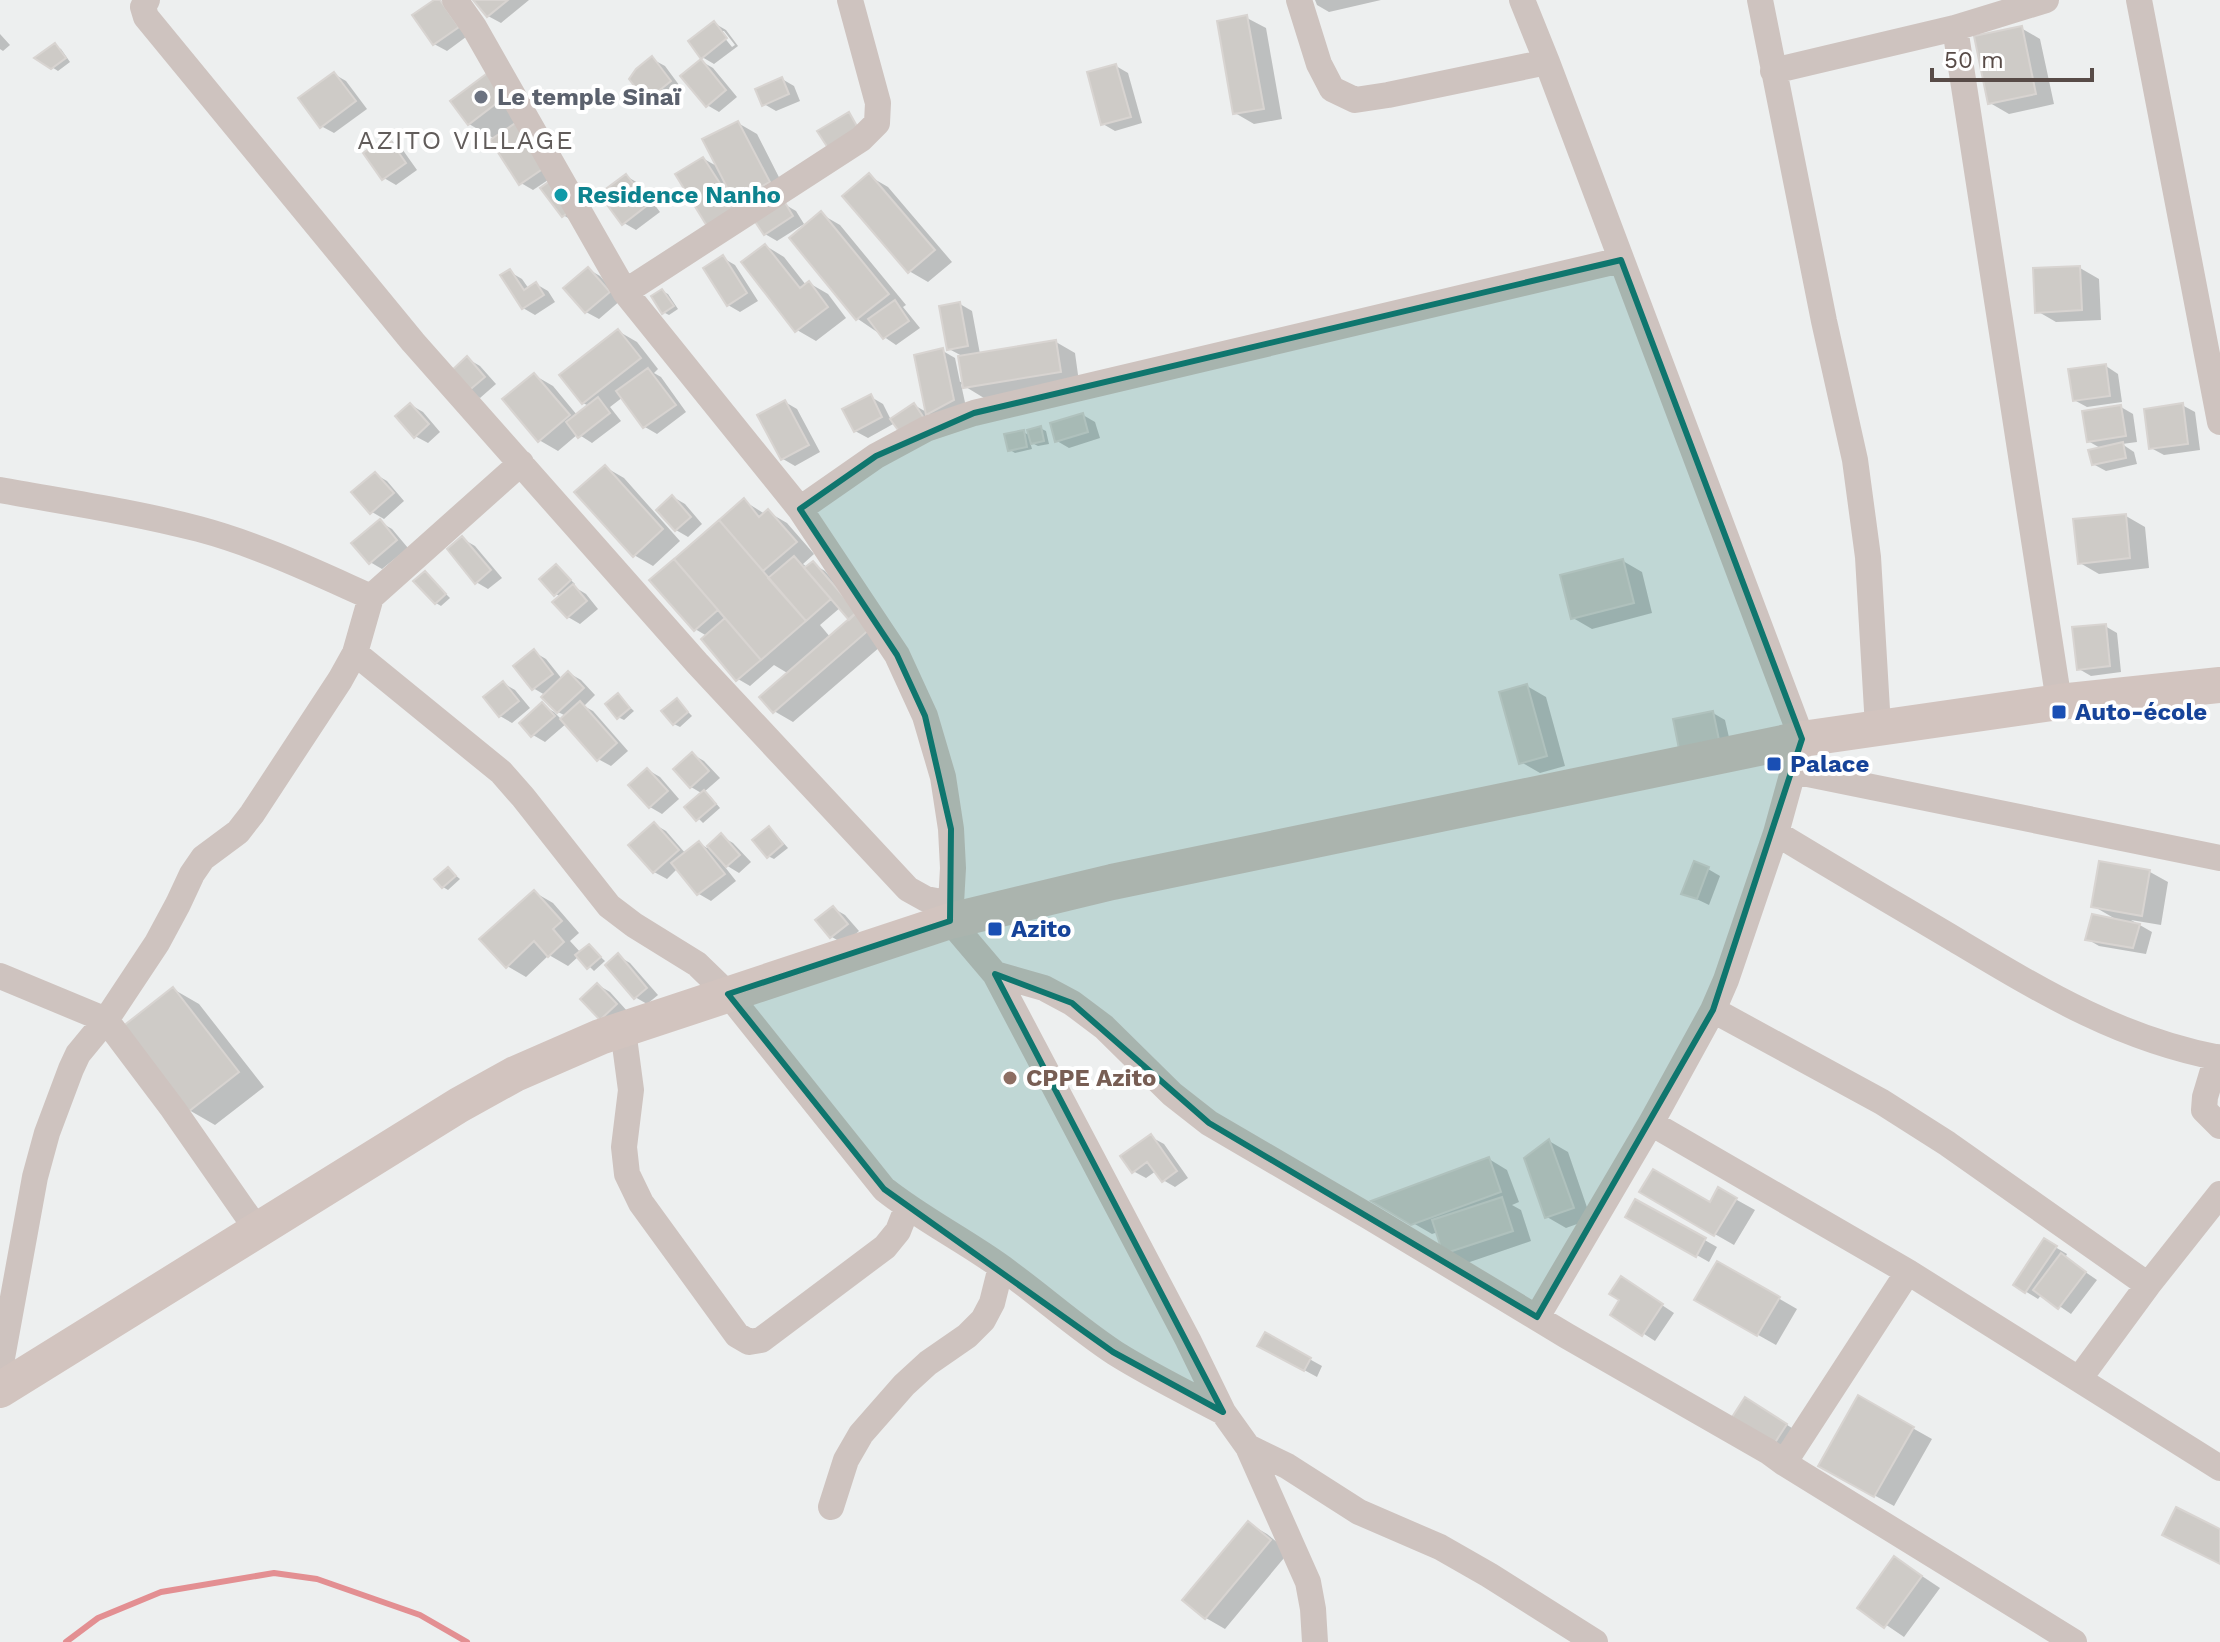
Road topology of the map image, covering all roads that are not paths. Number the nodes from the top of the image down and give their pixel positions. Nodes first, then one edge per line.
1 (147, 0) edge
2 (455, 0) edge
3 (850, 0) edge
4 (1299, 0) edge
5 (1522, 0) edge
6 (1760, 0) edge
7 (2046, 0) edge
8 (2139, 0) edge
9 (1955, 28) junction
10 (1547, 62) junction
11 (1773, 71) junction
12 (1621, 260) junction
13 (625, 292) junction
14 (2220, 422) edge
15 (521, 463) junction
16 (0, 490) edge
17 (800, 509) junction
18 (371, 597) junction
19 (355, 653) junction
20 (2220, 685) edge
21 (2059, 702) junction
22 (1878, 727) junction
23 (1798, 755) junction
24 (1776, 833) junction
25 (2220, 858) edge
26 (951, 913) junction
27 (995, 974) junction
28 (0, 976) edge
29 (728, 994) junction
30 (1713, 1010) junction
31 (106, 1020) junction
32 (623, 1030) junction
33 (2218, 1058) edge
34 (1651, 1123) junction
35 (2220, 1126) edge
36 (2220, 1194) edge
37 (907, 1208) junction
38 (258, 1231) junction
39 (1001, 1267) junction
40 (1908, 1272) junction
41 (2148, 1285) junction
42 (1537, 1317) junction
43 (0, 1369) edge
44 (2079, 1379) junction
45 (0, 1390) edge
46 (1223, 1412) junction
47 (1248, 1447) junction
48 (1784, 1463) junction
49 (2220, 1468) edge
50 (831, 1507) dead end
51 (1315, 1642) edge
52 (1595, 1642) edge
53 (2074, 1642) edge

1 - 15 street
2 - 13 street
3 - 13 street
4 - 10 street
5 - 10 street
6 - 11 street
7 - 9 street
8 - 14 street
9 - 11 street
9 - 21 street
10 - 12 street
11 - 22 street
12 - 17 street
12 - 23 street
13 - 17 street
15 - 18 street
15 - 26 street
16 - 18 street
17 - 26 street
18 - 19 street
19 - 29 street
19 - 31 street
20 - 21 street
21 - 22 street
22 - 23 street
23 - 24 street
23 - 25 street
23 - 26 street
24 - 30 street
24 - 33 street
26 - 27 street
26 - 29 street
27 - 42 street
27 - 46 street
28 - 31 street
29 - 32 street
29 - 37 street
30 - 34 street
30 - 41 street
31 - 38 street
31 - 43 street
32 - 37 street
32 - 38 street
33 - 35 street
34 - 40 street
34 - 42 street
36 - 41 street
37 - 39 street
38 - 45 street
39 - 46 street
39 - 50 street
40 - 44 street
40 - 48 street
41 - 44 street
42 - 48 street
44 - 49 street
46 - 47 street
47 - 51 street
47 - 52 street
48 - 53 street

